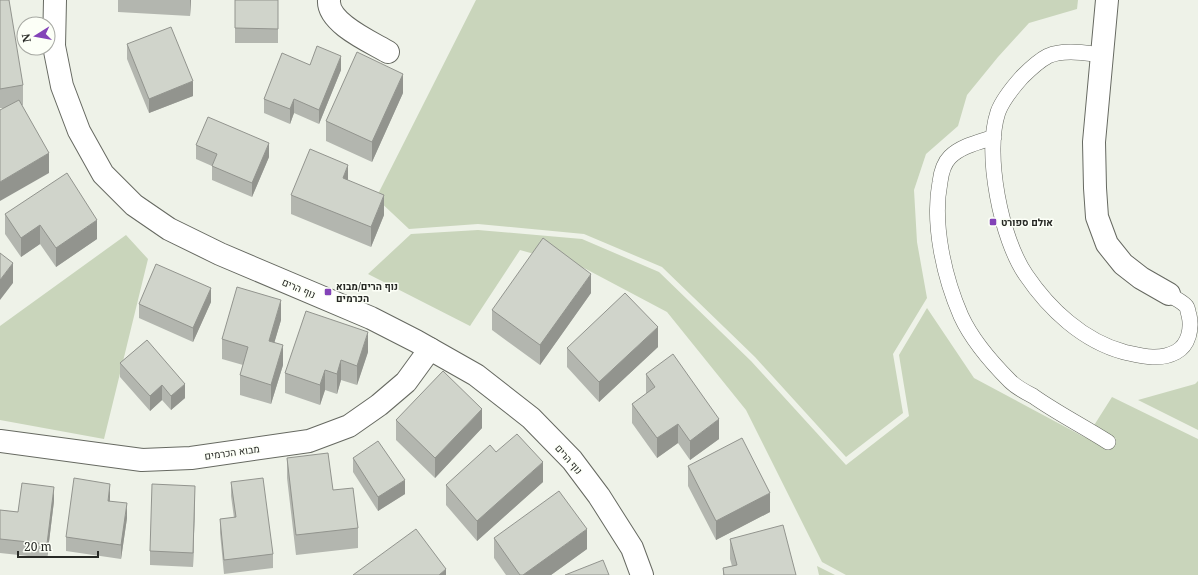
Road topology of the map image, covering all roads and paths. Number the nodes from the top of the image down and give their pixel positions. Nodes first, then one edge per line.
1 (55, 0) edge
2 (329, 0) edge
3 (1107, 0) edge
4 (388, 52) dead end
5 (1102, 55) junction
6 (994, 137) junction
7 (1169, 294) joint
8 (430, 349) junction
9 (0, 441) edge
10 (1108, 442) dead end
11 (642, 575) edge

1 - 8 street, נוף הרים
2 - 4 street
3 - 5 street
5 - 6 lane
5 - 7 street
6 - 7 lane
6 - 10 lane
8 - 9 street, מבוא הכרמים
8 - 11 street, נוף הרים

